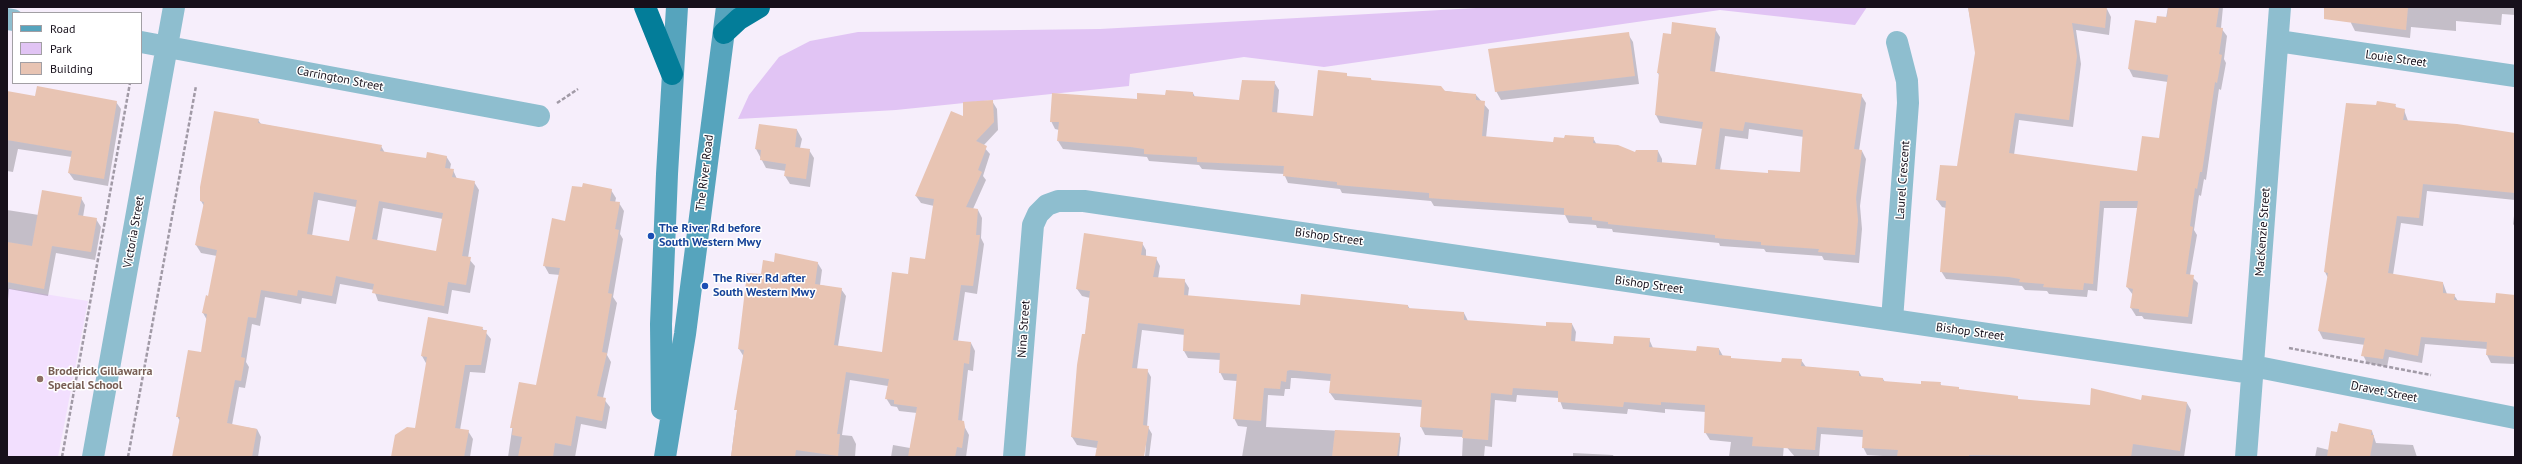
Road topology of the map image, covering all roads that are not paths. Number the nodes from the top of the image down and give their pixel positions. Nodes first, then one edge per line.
1 (174, 7) edge
2 (645, 7) edge
3 (677, 7) edge
4 (727, 7) edge
5 (759, 7) edge
6 (2280, 7) edge
7 (724, 33) junction
8 (2278, 41) junction
9 (142, 42) edge
10 (1897, 42) dead end
11 (167, 47) junction
12 (672, 74) junction
13 (2515, 76) edge
14 (539, 116) dead end
15 (1047, 205) joint
16 (1892, 320) junction
17 (2253, 369) junction
18 (2515, 418) edge
19 (93, 457) edge
20 (664, 457) edge
21 (1014, 457) edge
22 (2246, 457) edge

1 - 11 street, Victoria Street
2 - 12 highway
3 - 12 main road, The River Road
4 - 7 main road, The River Road
5 - 7 highway
6 - 8 street, MacKenzie Street
7 - 20 main road, The River Road
8 - 13 street, Louie Street
8 - 17 street, MacKenzie Street
9 - 11 street, Carrington Street
10 - 16 street, Laurel Crescent
11 - 14 street, Carrington Street
11 - 19 street, Victoria Street
12 - 20 main road, The River Road
15 - 16 street, Bishop Street
15 - 21 street, Nina Street
16 - 17 street, Bishop Street
17 - 18 street, Dravet Street
17 - 22 street, MacKenzie Street

